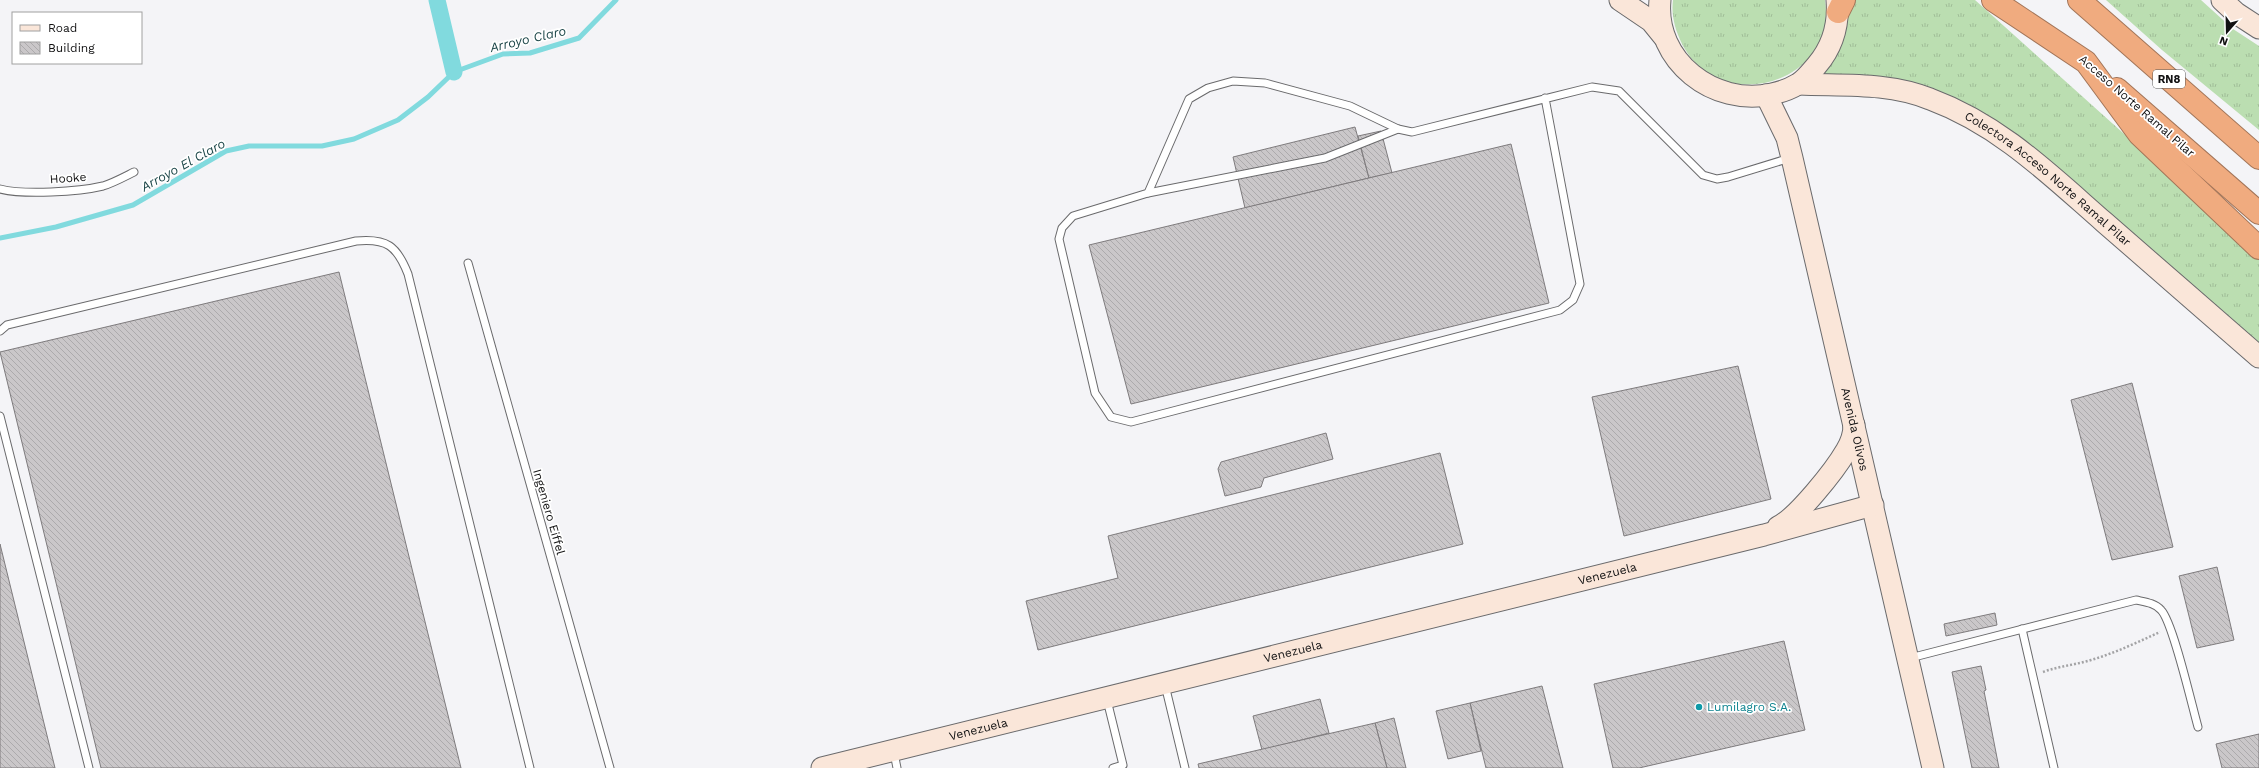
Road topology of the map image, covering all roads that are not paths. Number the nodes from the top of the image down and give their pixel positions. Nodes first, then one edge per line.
1 (1620, 0) edge
2 (1660, 0) edge
3 (1993, 0) edge
4 (2015, 0) edge
5 (2079, 0) edge
6 (2222, 0) edge
7 (1840, 4) edge
8 (2259, 28) edge
9 (1664, 37) junction
10 (2086, 62) junction
11 (1799, 84) junction
12 (2181, 90) junction
13 (1766, 95) junction
14 (1545, 98) junction
15 (1398, 129) junction
16 (2259, 147) edge
17 (1792, 158) junction
18 (2259, 158) edge
19 (134, 172) dead end
20 (0, 189) edge
21 (1148, 193) junction
22 (2259, 213) edge
23 (2259, 248) edge
24 (468, 263) dead end
25 (0, 331) edge
26 (2259, 357) edge
27 (0, 416) edge
28 (1854, 418) junction
29 (1873, 505) junction
30 (1764, 535) junction
31 (2022, 629) junction
32 (1906, 659) junction
33 (1165, 684) junction
34 (1106, 698) junction
35 (2198, 727) dead end
36 (895, 759) edge
37 (1123, 767) edge
38 (89, 768) edge
39 (530, 768) edge
40 (610, 768) edge
41 (822, 768) edge
42 (1113, 768) edge
43 (1185, 768) edge
44 (1933, 768) edge
45 (2054, 768) edge

1 - 9 street
2 - 9 street
3 - 10 highway
4 - 10 highway, Acceso Norte Ramal Pilar
5 - 12 highway, RN8
6 - 8 street
7 - 11 street
9 - 13 street
10 - 22 highway, Acceso Norte Ramal Pilar
10 - 23 highway
11 - 13 street
11 - 26 street, Colectora Acceso Norte Ramal Pilar
12 - 16 highway
12 - 18 highway, RN8
13 - 17 street, Avenida Olivos
14 - 15 lane
14 - 17 lane
14 - 21 lane
15 - 21 lane
15 - 21 lane
17 - 28 street, Avenida Olivos
19 - 20 lane, Hooke
24 - 40 lane, Ingeniero Eiffel
25 - 39 lane
27 - 38 lane
28 - 29 street, Avenida Olivos
28 - 30 street
29 - 30 street
29 - 32 street, Avenida Olivos
30 - 33 street, Venezuela
31 - 32 lane
31 - 35 lane
31 - 45 lane
32 - 44 street, Avenida Olivos
33 - 34 street, Venezuela
33 - 43 lane
34 - 36 street, Venezuela
34 - 37 lane
36 - 41 street, Venezuela
37 - 42 lane

